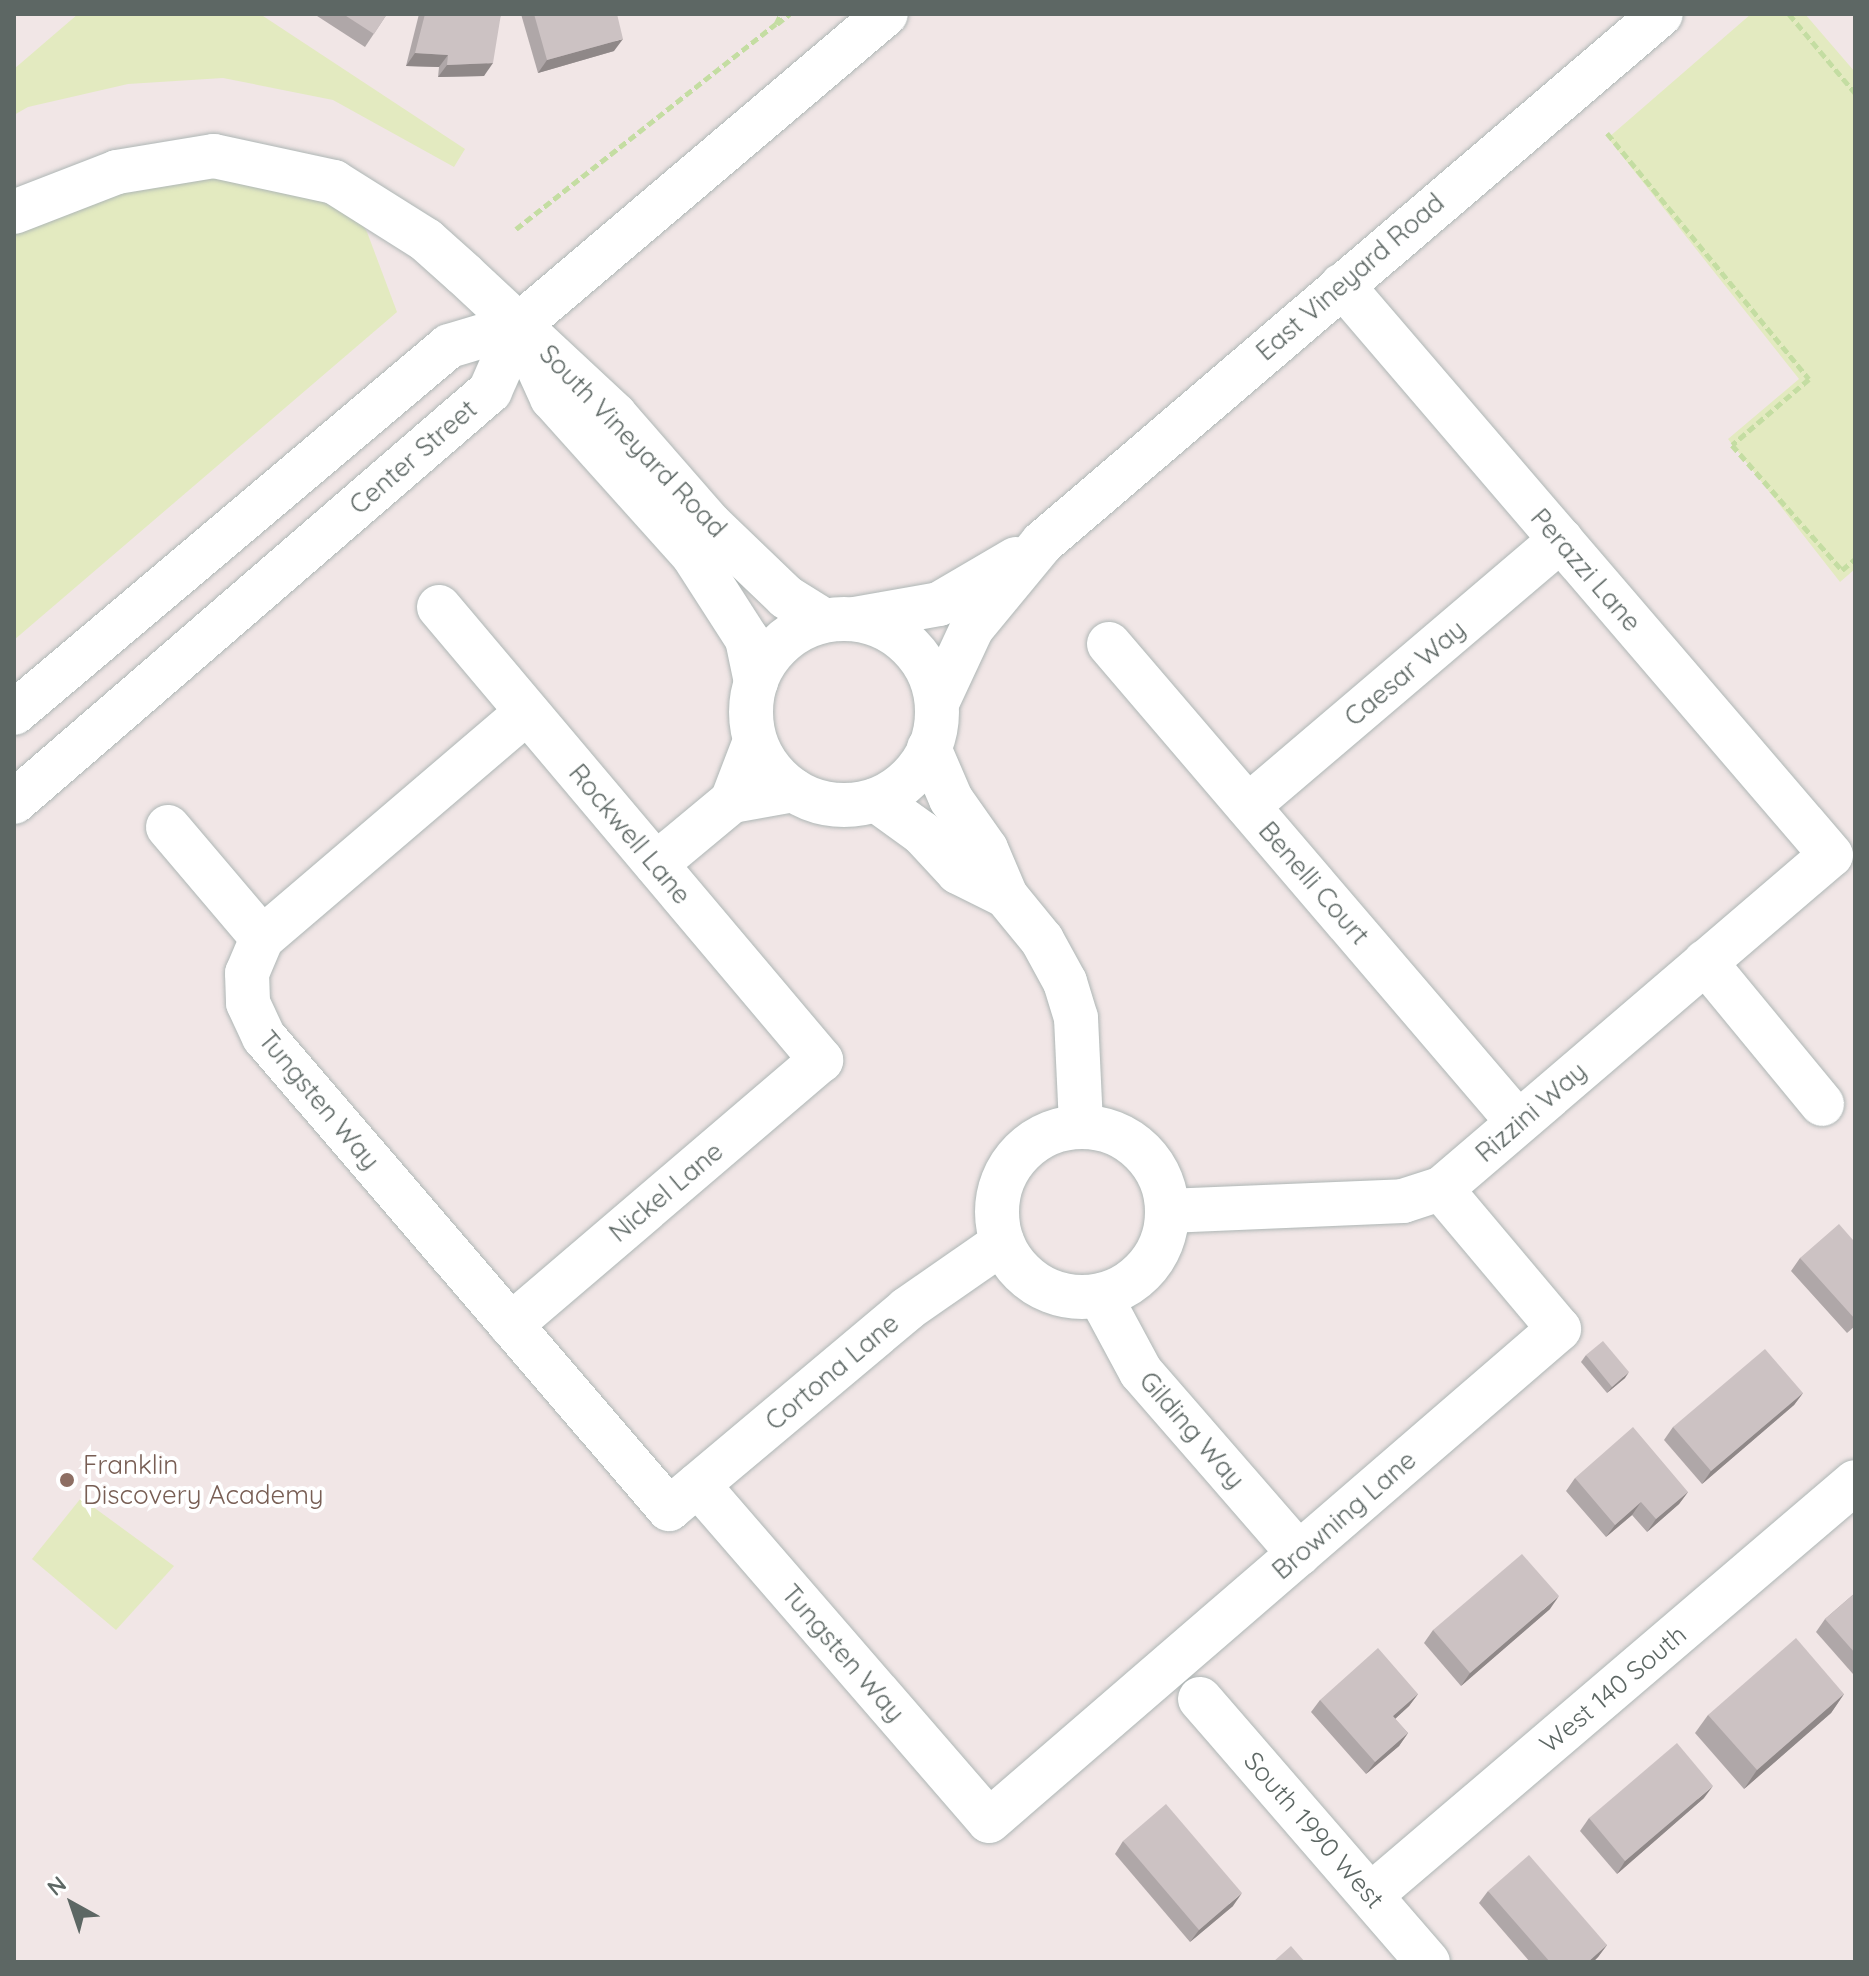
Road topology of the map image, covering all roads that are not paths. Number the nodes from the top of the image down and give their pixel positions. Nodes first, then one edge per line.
1 (886, 14) edge
2 (1661, 14) edge
3 (14, 212) edge
4 (1342, 285) junction
5 (519, 325) junction
6 (1561, 540) junction
7 (1042, 543) junction
8 (439, 607) dead end
9 (839, 620) junction
10 (1109, 644) dead end
11 (756, 682) junction
12 (937, 703) junction
13 (527, 712) junction
14 (14, 713) edge
15 (755, 741) junction
16 (929, 748) junction
17 (793, 790) junction
18 (876, 800) junction
19 (732, 801) junction
20 (14, 802) edge
21 (1248, 806) junction
22 (168, 827) dead end
23 (1831, 855) joint
24 (656, 864) junction
25 (1006, 896) junction
26 (262, 938) junction
27 (1705, 962) junction
28 (821, 1060) joint
29 (1822, 1104) dead end
30 (1518, 1122) junction
31 (1081, 1125) junction
32 (1441, 1189) junction
33 (1167, 1211) junction
34 (1002, 1243) junction
35 (1100, 1296) junction
36 (511, 1325) junction
37 (1855, 1482) edge
38 (683, 1497) junction
39 (1299, 1554) junction
40 (1200, 1699) dead end
41 (989, 1821) joint
42 (1371, 1895) junction
43 (1428, 1962) edge

1 - 5 street
2 - 4 street, East Vineyard Road
3 - 5 street
4 - 6 street, Perazzi Lane
4 - 7 street, East Vineyard Road
5 - 9 street, South Vineyard Road
5 - 11 street, South Vineyard Road
5 - 14 street
5 - 20 street, Center Street
6 - 21 street, Caesar Way
6 - 23 street, Perazzi Lane
7 - 9 street, East Vineyard Road
7 - 12 street, East Vineyard Road
8 - 13 street, Rockwell Lane
9 - 11 street
9 - 12 street
10 - 21 street, Benelli Court
11 - 15 street
12 - 16 street
13 - 24 street, Rockwell Lane
13 - 26 street
15 - 17 street
15 - 19 street
16 - 18 street
16 - 25 street
17 - 18 street
17 - 19 street
18 - 25 street
19 - 24 street
21 - 30 street, Benelli Court
22 - 26 street
23 - 27 street, Rizzini Way
24 - 28 street, Rockwell Lane
25 - 31 street
26 - 36 street, Tungsten Way
27 - 29 street
27 - 30 street, Rizzini Way
28 - 36 street, Nickel Lane
30 - 32 street, Rizzini Way
31 - 33 street
31 - 34 street
32 - 33 street, Rizzini Way
32 - 39 street, Browning Lane
33 - 35 street
34 - 35 street
34 - 38 street, Cortona Lane
35 - 39 street, Gilding Way
36 - 38 street, Tungsten Way
37 - 42 street, West 140 South
38 - 41 street, Tungsten Way
39 - 41 street, Browning Lane
40 - 42 street, South 1990 West
42 - 43 street, South 1990 West

